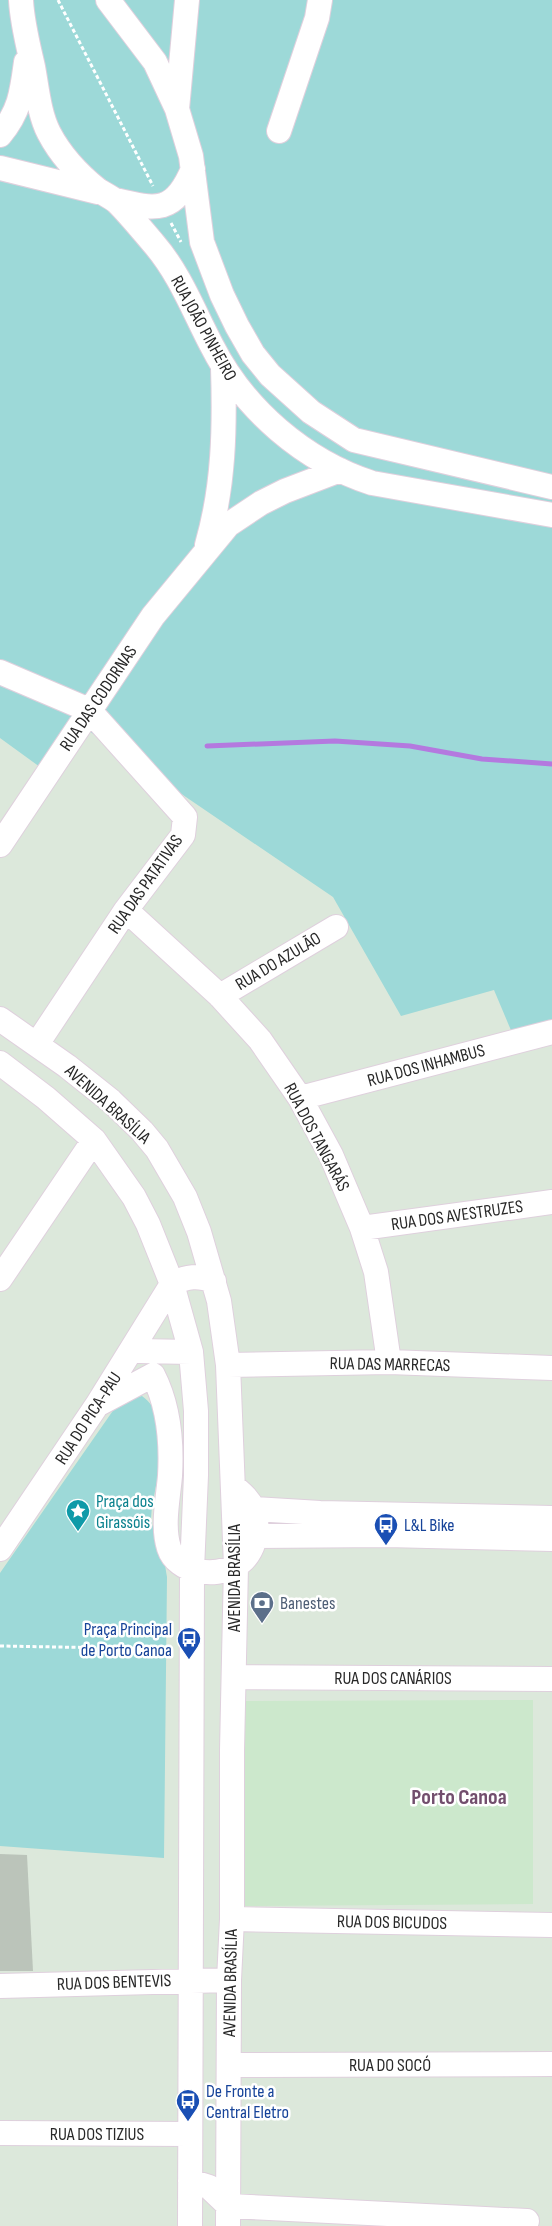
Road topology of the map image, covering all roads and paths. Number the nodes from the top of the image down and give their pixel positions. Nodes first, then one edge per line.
1 (108, 0) edge
2 (187, 0) edge
3 (320, 0) edge
4 (22, 3) edge
5 (28, 43) junction
6 (177, 109) junction
7 (279, 130) dead end
8 (0, 135) edge
9 (0, 168) edge
10 (193, 169) junction
11 (109, 197) junction
12 (223, 367) junction
13 (340, 470) junction
14 (552, 487) edge
15 (552, 515) edge
16 (204, 556) junction
17 (0, 672) edge
18 (89, 710) junction
19 (0, 845) edge
20 (126, 910) junction
21 (336, 927) dead end
22 (220, 996) junction
23 (0, 1019) edge
24 (552, 1032) edge
25 (37, 1044) junction
26 (0, 1063) edge
27 (300, 1098) junction
28 (94, 1140) junction
29 (552, 1202) edge
30 (362, 1228) junction
31 (0, 1279) edge
32 (214, 1281) junction
33 (172, 1284) junction
34 (137, 1348) junction
35 (190, 1352) junction
36 (389, 1362) junction
37 (228, 1365) junction
38 (552, 1368) edge
39 (153, 1375) junction
40 (97, 1405) junction
41 (233, 1486) junction
42 (254, 1510) junction
43 (286, 1511) junction
44 (552, 1518) edge
45 (255, 1536) junction
46 (287, 1536) junction
47 (552, 1539) edge
48 (0, 1549) edge
49 (236, 1566) junction
50 (192, 1570) junction
51 (0, 1646) edge
52 (191, 1649) junction
53 (234, 1677) junction
54 (552, 1679) edge
55 (232, 1919) junction
56 (552, 1925) edge
57 (190, 1980) junction
58 (229, 1980) junction
59 (0, 1986) edge
60 (552, 2064) edge
61 (229, 2065) junction
62 (2, 2134) edge
63 (190, 2134) junction
64 (190, 2181) junction
65 (228, 2216) edge
66 (527, 2221) dead end
67 (190, 2226) edge

1 - 6 street, RUA JOÃO PINHEIRO
2 - 6 street
3 - 7 street
4 - 5 street, RUA JOÃO PINHEIRO
5 - 8 street
5 - 11 street, RUA JOÃO PINHEIRO
6 - 10 street, RUA JOÃO PINHEIRO
9 - 11 street
10 - 11 street
10 - 14 street, RUA JOÃO PINHEIRO
11 - 12 street, RUA JOÃO PINHEIRO
12 - 13 street, RUA JOÃO PINHEIRO
12 - 16 street, RUA DAS CODORNAS
13 - 15 street, RUA JOÃO PINHEIRO
13 - 16 street, RUA DAS CODORNAS
16 - 18 street, RUA DAS CODORNAS
17 - 18 street
18 - 19 street, RUA DAS CODORNAS
18 - 20 street, RUA DAS PATATIVAS
20 - 22 street, RUA DOS TANGARÁS
20 - 25 street, RUA DAS PATATIVAS
21 - 22 street, RUA DO AZULÃO
22 - 27 street, RUA DOS TANGARÁS
23 - 25 street, AVENIDA BRASÍLIA
24 - 27 street, RUA DOS INHAMBUS
25 - 32 street, AVENIDA BRASÍLIA
26 - 28 street, AVENIDA BRASÍLIA
27 - 30 street, RUA DOS TANGARÁS
28 - 31 street
28 - 33 street, AVENIDA BRASÍLIA
29 - 30 street, RUA DOS AVESTRUZES
30 - 36 street, RUA DOS TANGARÁS
32 - 33 street
32 - 37 street, AVENIDA BRASÍLIA
33 - 34 street, RUA DO PICA-PAU
33 - 35 street, AVENIDA BRASÍLIA
34 - 35 street
34 - 39 street
34 - 40 street, RUA DO PICA-PAU
35 - 50 street, AVENIDA BRASÍLIA
36 - 37 street, RUA DAS MARRECAS
36 - 38 street, RUA DAS MARRECAS
37 - 41 street, AVENIDA BRASÍLIA
39 - 40 street
39 - 50 street
40 - 48 street, RUA DO PICA-PAU
41 - 42 street
41 - 49 street, AVENIDA BRASÍLIA
42 - 43 street
42 - 45 street
43 - 44 street
43 - 46 street
45 - 46 street
45 - 49 street
46 - 47 street
49 - 50 street
49 - 53 street, AVENIDA BRASÍLIA
50 - 52 street, AVENIDA BRASÍLIA
51 - 52 path
52 - 57 street, AVENIDA BRASÍLIA
53 - 54 street, RUA DOS CANÁRIOS
53 - 55 street, AVENIDA BRASÍLIA
55 - 56 street, RUA DOS BICUDOS
55 - 58 street, AVENIDA BRASÍLIA
57 - 58 street, RUA DOS BENTEVIS
57 - 59 street, RUA DOS BENTEVIS
57 - 63 street, AVENIDA BRASÍLIA
58 - 61 street, AVENIDA BRASÍLIA
60 - 61 street, RUA DO SOCÓ
61 - 65 street, AVENIDA BRASÍLIA
62 - 63 street, RUA DOS TIZIUS
63 - 64 street, AVENIDA BRASÍLIA
64 - 65 street
64 - 67 street, AVENIDA BRASÍLIA
65 - 66 street

